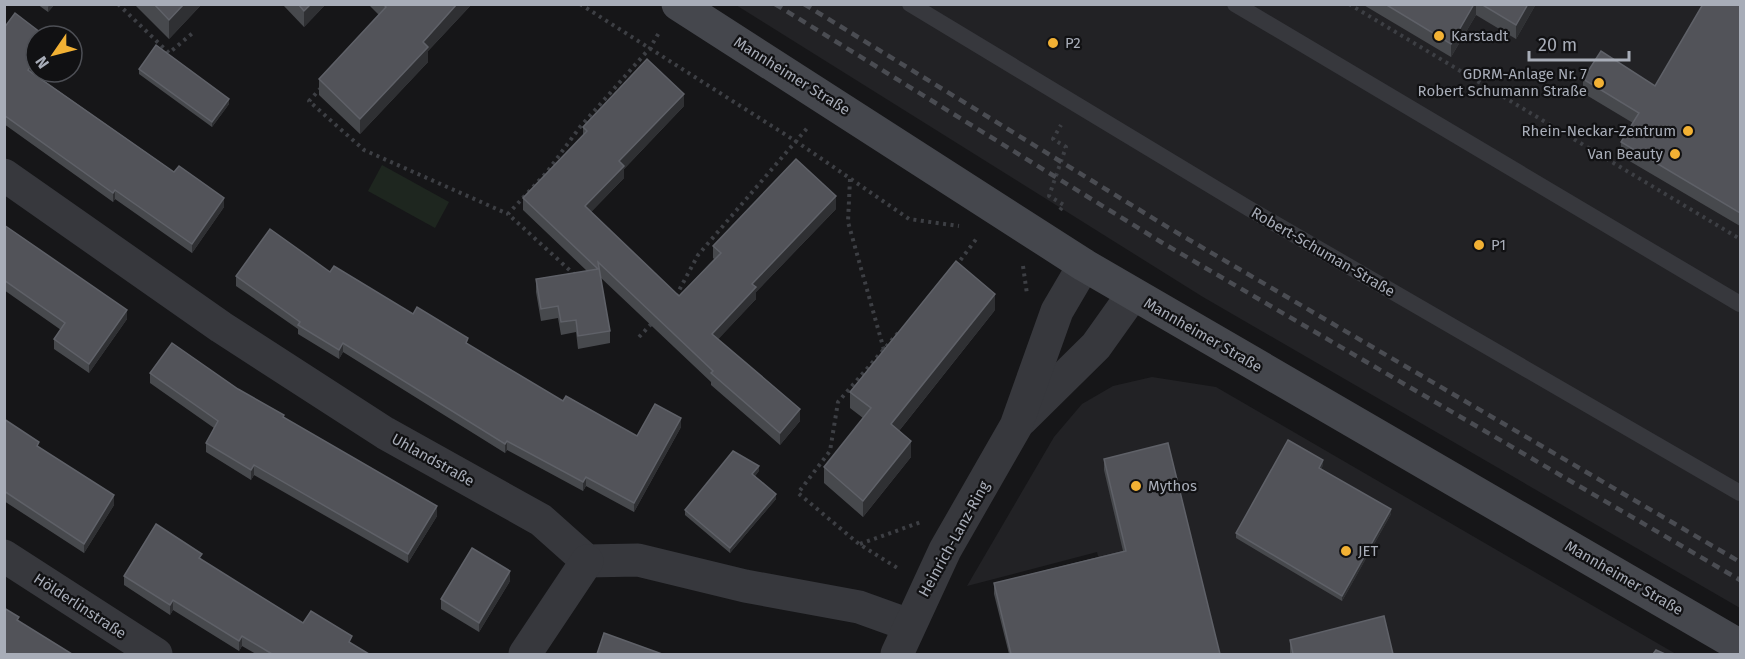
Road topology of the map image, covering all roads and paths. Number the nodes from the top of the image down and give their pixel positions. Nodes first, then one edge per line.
1 (118, 4) edge
2 (580, 4) edge
3 (678, 4) edge
4 (910, 4) edge
5 (1235, 4) edge
6 (1349, 4) edge
7 (195, 31) dead end
8 (657, 36) dead end
9 (650, 48) junction
10 (324, 84) edge
11 (1064, 119) dead end
12 (802, 136) dead end
13 (797, 142) junction
14 (547, 172) junction
15 (4, 175) edge
16 (553, 178) edge
17 (850, 178) junction
18 (1064, 205) dead end
19 (508, 214) junction
20 (977, 238) junction
21 (1740, 239) edge
22 (986, 244) dead end
23 (1012, 262) dead end
24 (1084, 265) junction
25 (1021, 268) dead end
26 (950, 274) edge
27 (577, 277) edge
28 (680, 292) junction
29 (1133, 294) junction
30 (673, 299) edge
31 (688, 300) edge
32 (1740, 304) edge
33 (659, 314) edge
34 (906, 324) edge
35 (639, 337) dead end
36 (884, 350) junction
37 (1016, 426) junction
38 (1740, 494) edge
39 (974, 503) junction
40 (859, 544) junction
41 (4, 556) edge
42 (587, 561) junction
43 (927, 586) junction
44 (903, 640) edge
45 (1740, 646) edge
46 (156, 654) edge
47 (525, 654) edge

1 - 7 path
2 - 9 path
3 - 24 main road, Mannheimer Straße
4 - 38 lane, Robert-Schuman-Straße
5 - 32 lane
6 - 21 path
8 - 9 path
9 - 13 path
9 - 14 path
10 - 19 path
11 - 18 path
12 - 13 path
13 - 17 path
13 - 28 path
14 - 16 path
14 - 19 path
15 - 42 street, Uhlandstraße
17 - 20 path
17 - 36 path
19 - 27 path
20 - 22 path
20 - 26 path
23 - 25 path
24 - 29 main road, Mannheimer Straße
24 - 37 street, Heinrich-Lanz-Ring
28 - 30 path
28 - 31 path
29 - 37 street, Heinrich-Lanz-Ring
29 - 45 main road, Mannheimer Straße
33 - 35 path
34 - 36 path
36 - 40 path
37 - 39 street, Heinrich-Lanz-Ring
39 - 40 path
39 - 43 street, Heinrich-Lanz-Ring
40 - 43 path
41 - 46 street, Hölderlinstraße
42 - 44 street
42 - 47 street
43 - 44 street, Heinrich-Lanz-Ring

